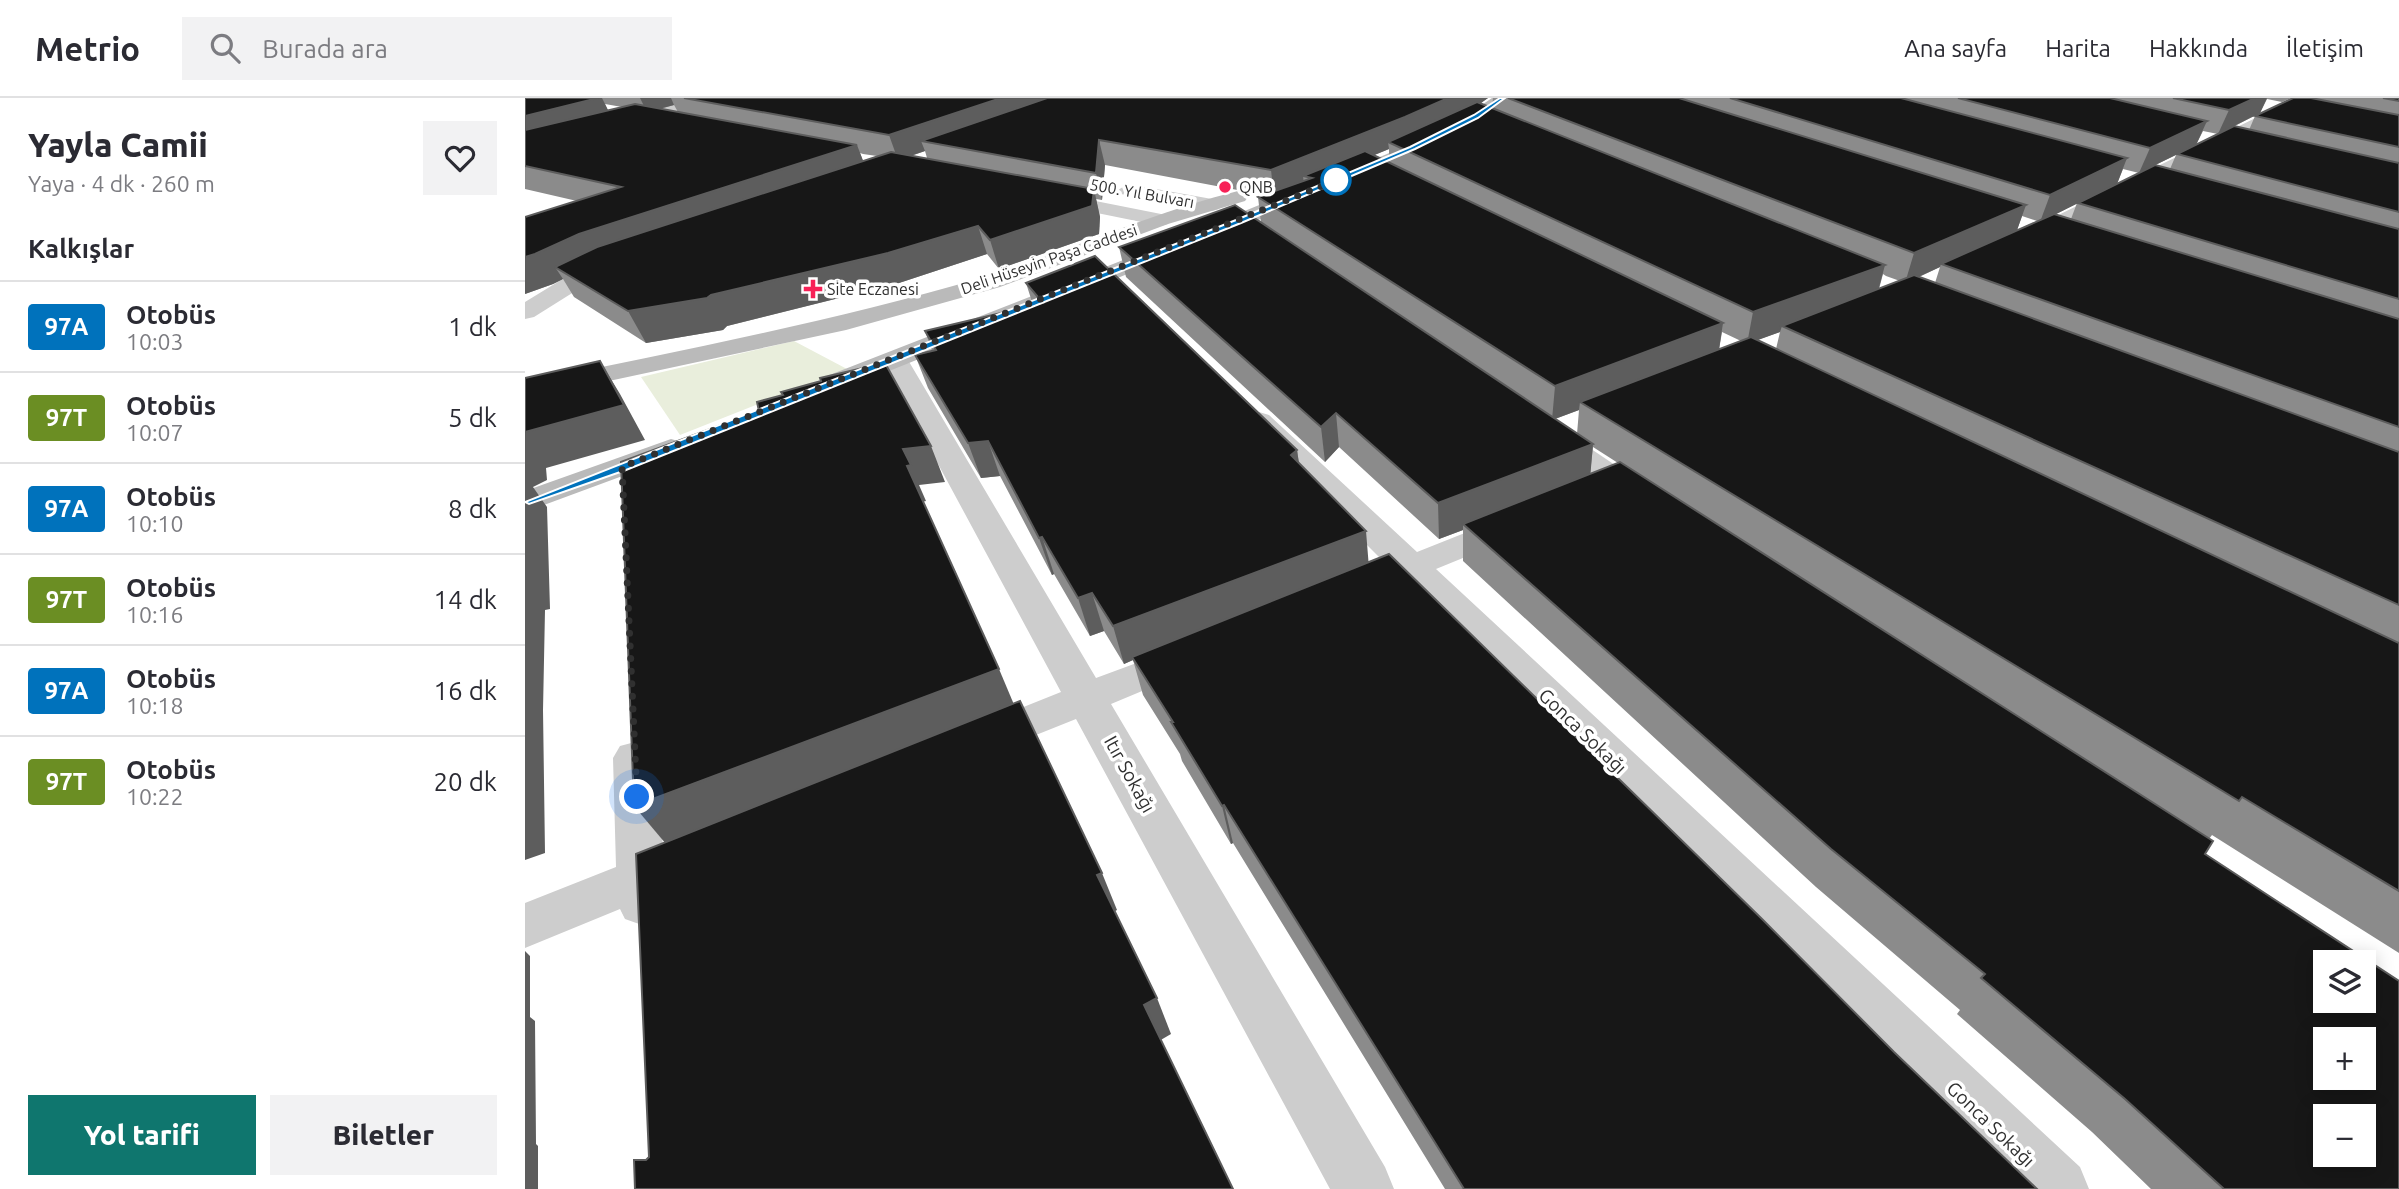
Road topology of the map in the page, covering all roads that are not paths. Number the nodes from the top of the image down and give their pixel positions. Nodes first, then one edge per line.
1 (1502, 98) edge
2 (718, 101) edge
3 (614, 105) edge
4 (2261, 105) dead end
5 (1476, 107) edge
6 (2309, 107) edge
7 (683, 110) junction
8 (2284, 110) junction
9 (646, 120) junction
10 (750, 122) edge
11 (1501, 127) edge
12 (727, 135) edge
13 (2193, 136) dead end
14 (2220, 142) junction
15 (2245, 148) edge
16 (1369, 167) junction
17 (2113, 175) edge
18 (1393, 179) edge
19 (2140, 182) junction
20 (1116, 188) edge
21 (2166, 189) edge
22 (1025, 193) edge
23 (1212, 205) junction
24 (1161, 220) junction
25 (1239, 221) junction
26 (2016, 224) edge
27 (2042, 232) junction
28 (1262, 237) edge
29 (2069, 241) edge
30 (2005, 249) edge
31 (639, 259) edge
32 (1106, 275) junction
33 (1135, 303) edge
34 (525, 312) edge
35 (837, 325) junction
36 (895, 360) junction
37 (817, 390) edge
38 (525, 391) edge
39 (1234, 397) edge
40 (1548, 426) edge
41 (687, 442) edge
42 (1619, 482) junction
43 (1580, 498) edge
44 (525, 502) edge
45 (1542, 514) edge
46 (1678, 520) edge
47 (1412, 566) junction
48 (1362, 586) edge
49 (1225, 642) edge
50 (1088, 698) junction
51 (633, 715) edge
52 (947, 755) edge
53 (717, 848) edge
54 (640, 879) junction
55 (525, 926) edge
56 (644, 947) edge
57 (1363, 1189) edge
58 (2058, 1189) edge

1 - 5 main road
2 - 7 street
3 - 7 street
3 - 9 street
4 - 8 street
5 - 11 street
5 - 16 main road
5 - 23 main road, Deli Hüseyin Paşa Caddesi
6 - 8 street
7 - 9 street
7 - 10 street
8 - 14 street
9 - 12 street
13 - 14 street
14 - 15 street
14 - 19 street
16 - 18 street
16 - 25 main road
17 - 19 street
19 - 21 street
19 - 27 street
20 - 23 street, 500. Yıl Bulvarı
22 - 24 street, 500. Yıl Bulvarı
23 - 24 main road, Deli Hüseyin Paşa Caddesi
23 - 25 main road
24 - 35 main road, Deli Hüseyin Paşa Caddesi
25 - 28 street
25 - 32 main road
26 - 27 street
27 - 29 street
27 - 30 street
31 - 34 street
32 - 33 street
32 - 36 main road
35 - 36 main road
35 - 38 main road, Deli Hüseyin Paşa Caddesi
36 - 37 main road
36 - 50 street, Itır Sokağı
39 - 47 street, Gonca Sokağı
40 - 42 street
41 - 44 main road
42 - 43 street
42 - 46 street
45 - 47 street
47 - 48 street
47 - 58 street, Gonca Sokağı
49 - 50 street
50 - 52 street
50 - 57 street, Itır Sokağı
51 - 54 street
53 - 54 street
54 - 55 street
54 - 56 street

